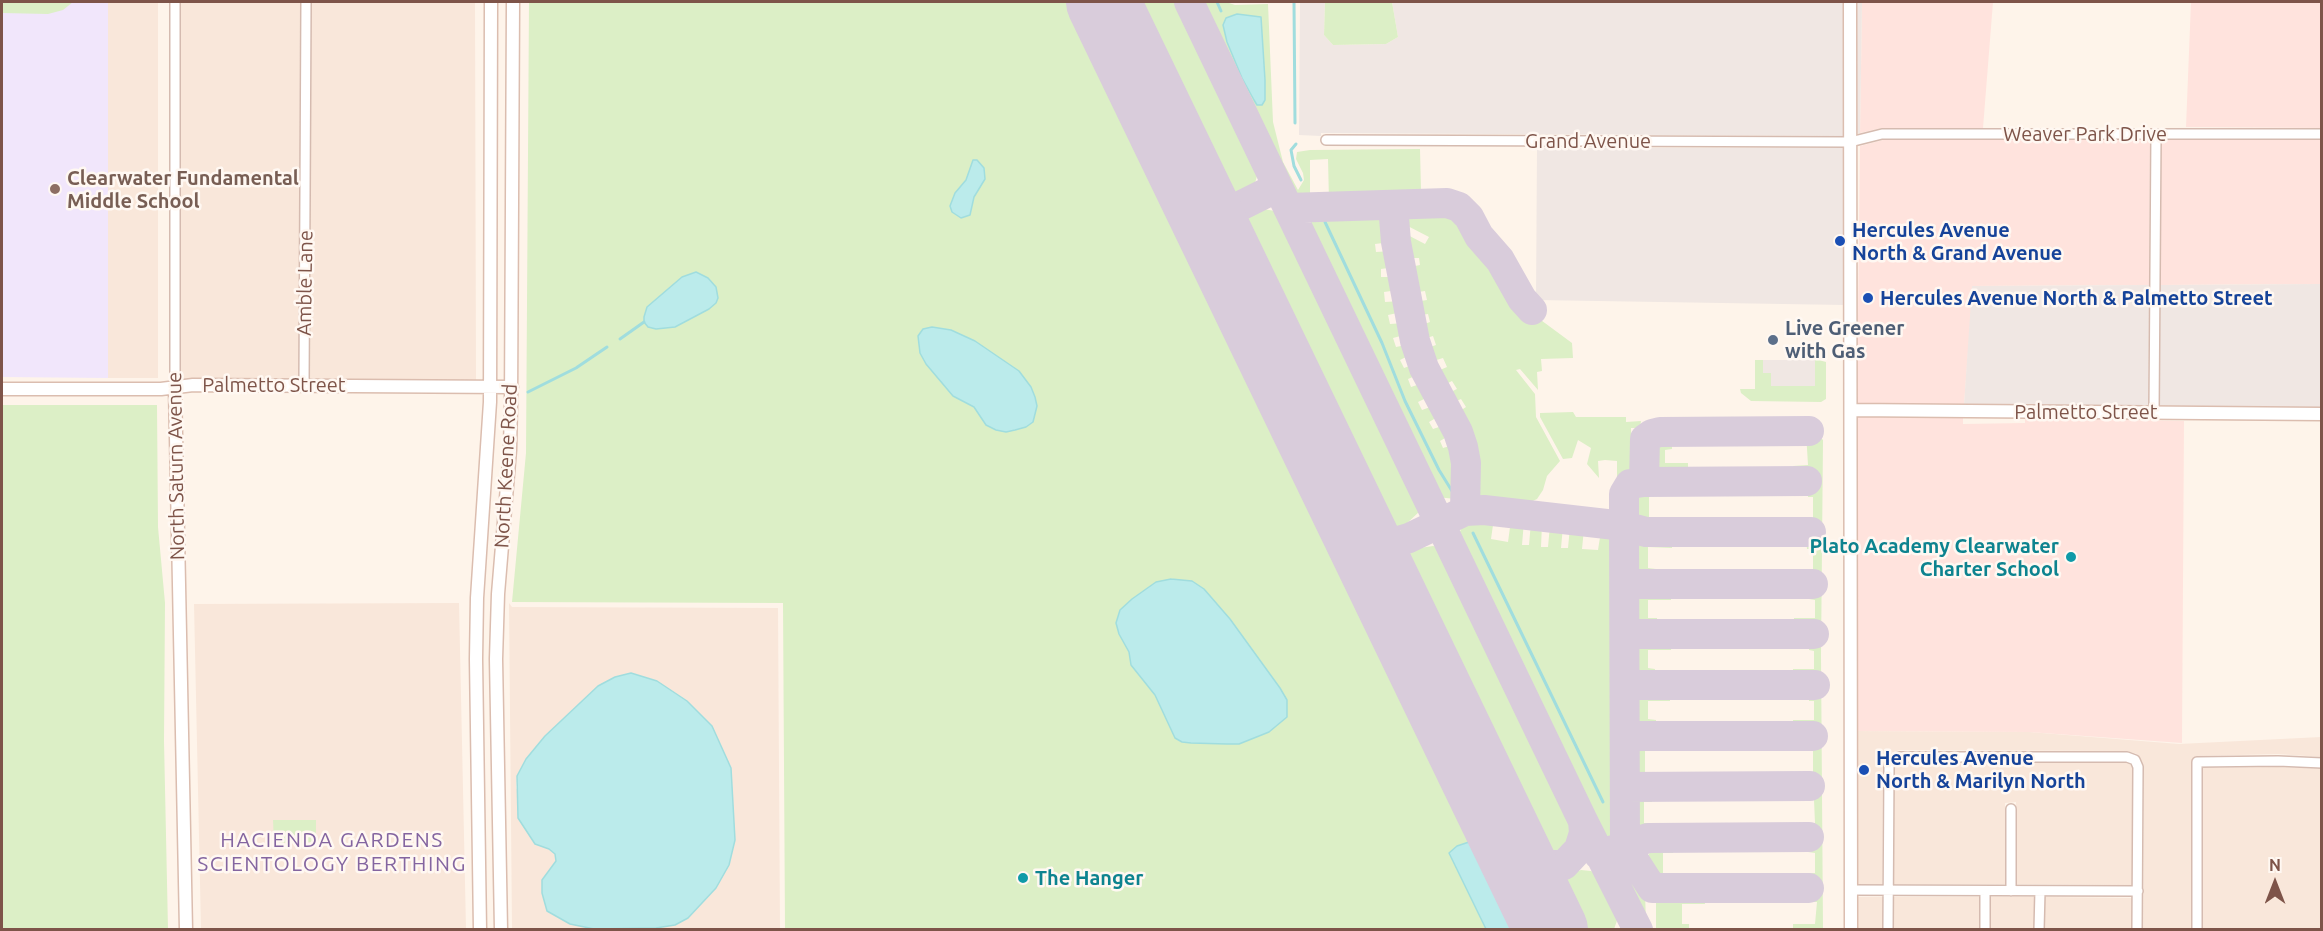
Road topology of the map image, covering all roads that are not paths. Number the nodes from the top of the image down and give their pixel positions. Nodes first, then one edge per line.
1 (175, 2) edge
2 (306, 2) edge
3 (491, 2) edge
4 (513, 2) edge
5 (1850, 2) edge
6 (2156, 134) junction
7 (2322, 134) edge
8 (1326, 140) dead end
9 (1850, 142) junction
10 (304, 385) junction
11 (175, 387) junction
12 (490, 387) junction
13 (512, 387) junction
14 (2, 389) edge
15 (1851, 410) junction
16 (2154, 412) junction
17 (2322, 414) edge
18 (2322, 763) edge
19 (2011, 809) dead end
20 (1851, 890) junction
21 (1888, 890) junction
22 (1985, 891) junction
23 (2011, 891) junction
24 (2040, 891) junction
25 (2138, 891) junction
26 (186, 930) edge
27 (480, 930) edge
28 (501, 930) edge
29 (1851, 930) edge
30 (1888, 930) edge
31 (1985, 930) edge
32 (2039, 930) edge
33 (2137, 930) edge
34 (2198, 930) edge

1 - 11 street, North Saturn Avenue
2 - 10 street, Amble Lane
3 - 12 street, North Keene Road
4 - 13 street, North Keene Road
5 - 9 street
6 - 7 street, Weaver Park Drive
6 - 9 street, Weaver Park Drive
6 - 16 street
8 - 9 street, Grand Avenue
9 - 15 street
10 - 11 street, Palmetto Street
10 - 12 street, Palmetto Street
11 - 14 street, Palmetto Street
11 - 26 street, North Saturn Avenue
12 - 13 street, Palmetto Street
12 - 27 street, North Keene Road
13 - 28 street, North Keene Road
15 - 16 street, Palmetto Street
15 - 20 street
16 - 17 street, Palmetto Street
18 - 34 street
19 - 23 street
20 - 21 street
20 - 29 street
21 - 22 street
21 - 25 street
21 - 30 street
22 - 23 street
22 - 31 street
23 - 24 street
24 - 25 street
24 - 32 street
25 - 33 street

